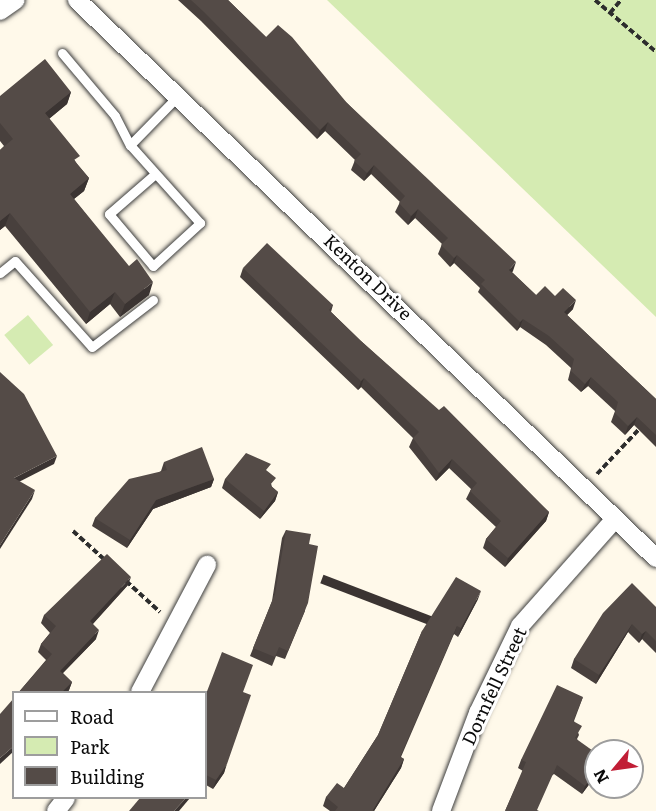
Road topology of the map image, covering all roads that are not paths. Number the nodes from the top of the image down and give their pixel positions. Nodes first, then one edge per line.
1 (16, 0) edge
2 (76, 0) edge
3 (0, 11) edge
4 (62, 53) dead end
5 (180, 95) junction
6 (130, 145) junction
7 (154, 174) junction
8 (0, 273) edge
9 (153, 300) edge
10 (615, 519) junction
11 (656, 558) edge
12 (207, 565) dead end
13 (141, 691) edge
14 (65, 799) edge
15 (56, 811) edge
16 (441, 811) edge

1 - 3 street
2 - 5 street, Kenton Drive
4 - 6 lane
5 - 6 lane
5 - 10 street, Kenton Drive
6 - 7 lane
7 - 7 lane
8 - 9 lane
10 - 11 street, Kenton Drive
10 - 16 street, Dornfell Street
12 - 13 street
14 - 15 street

